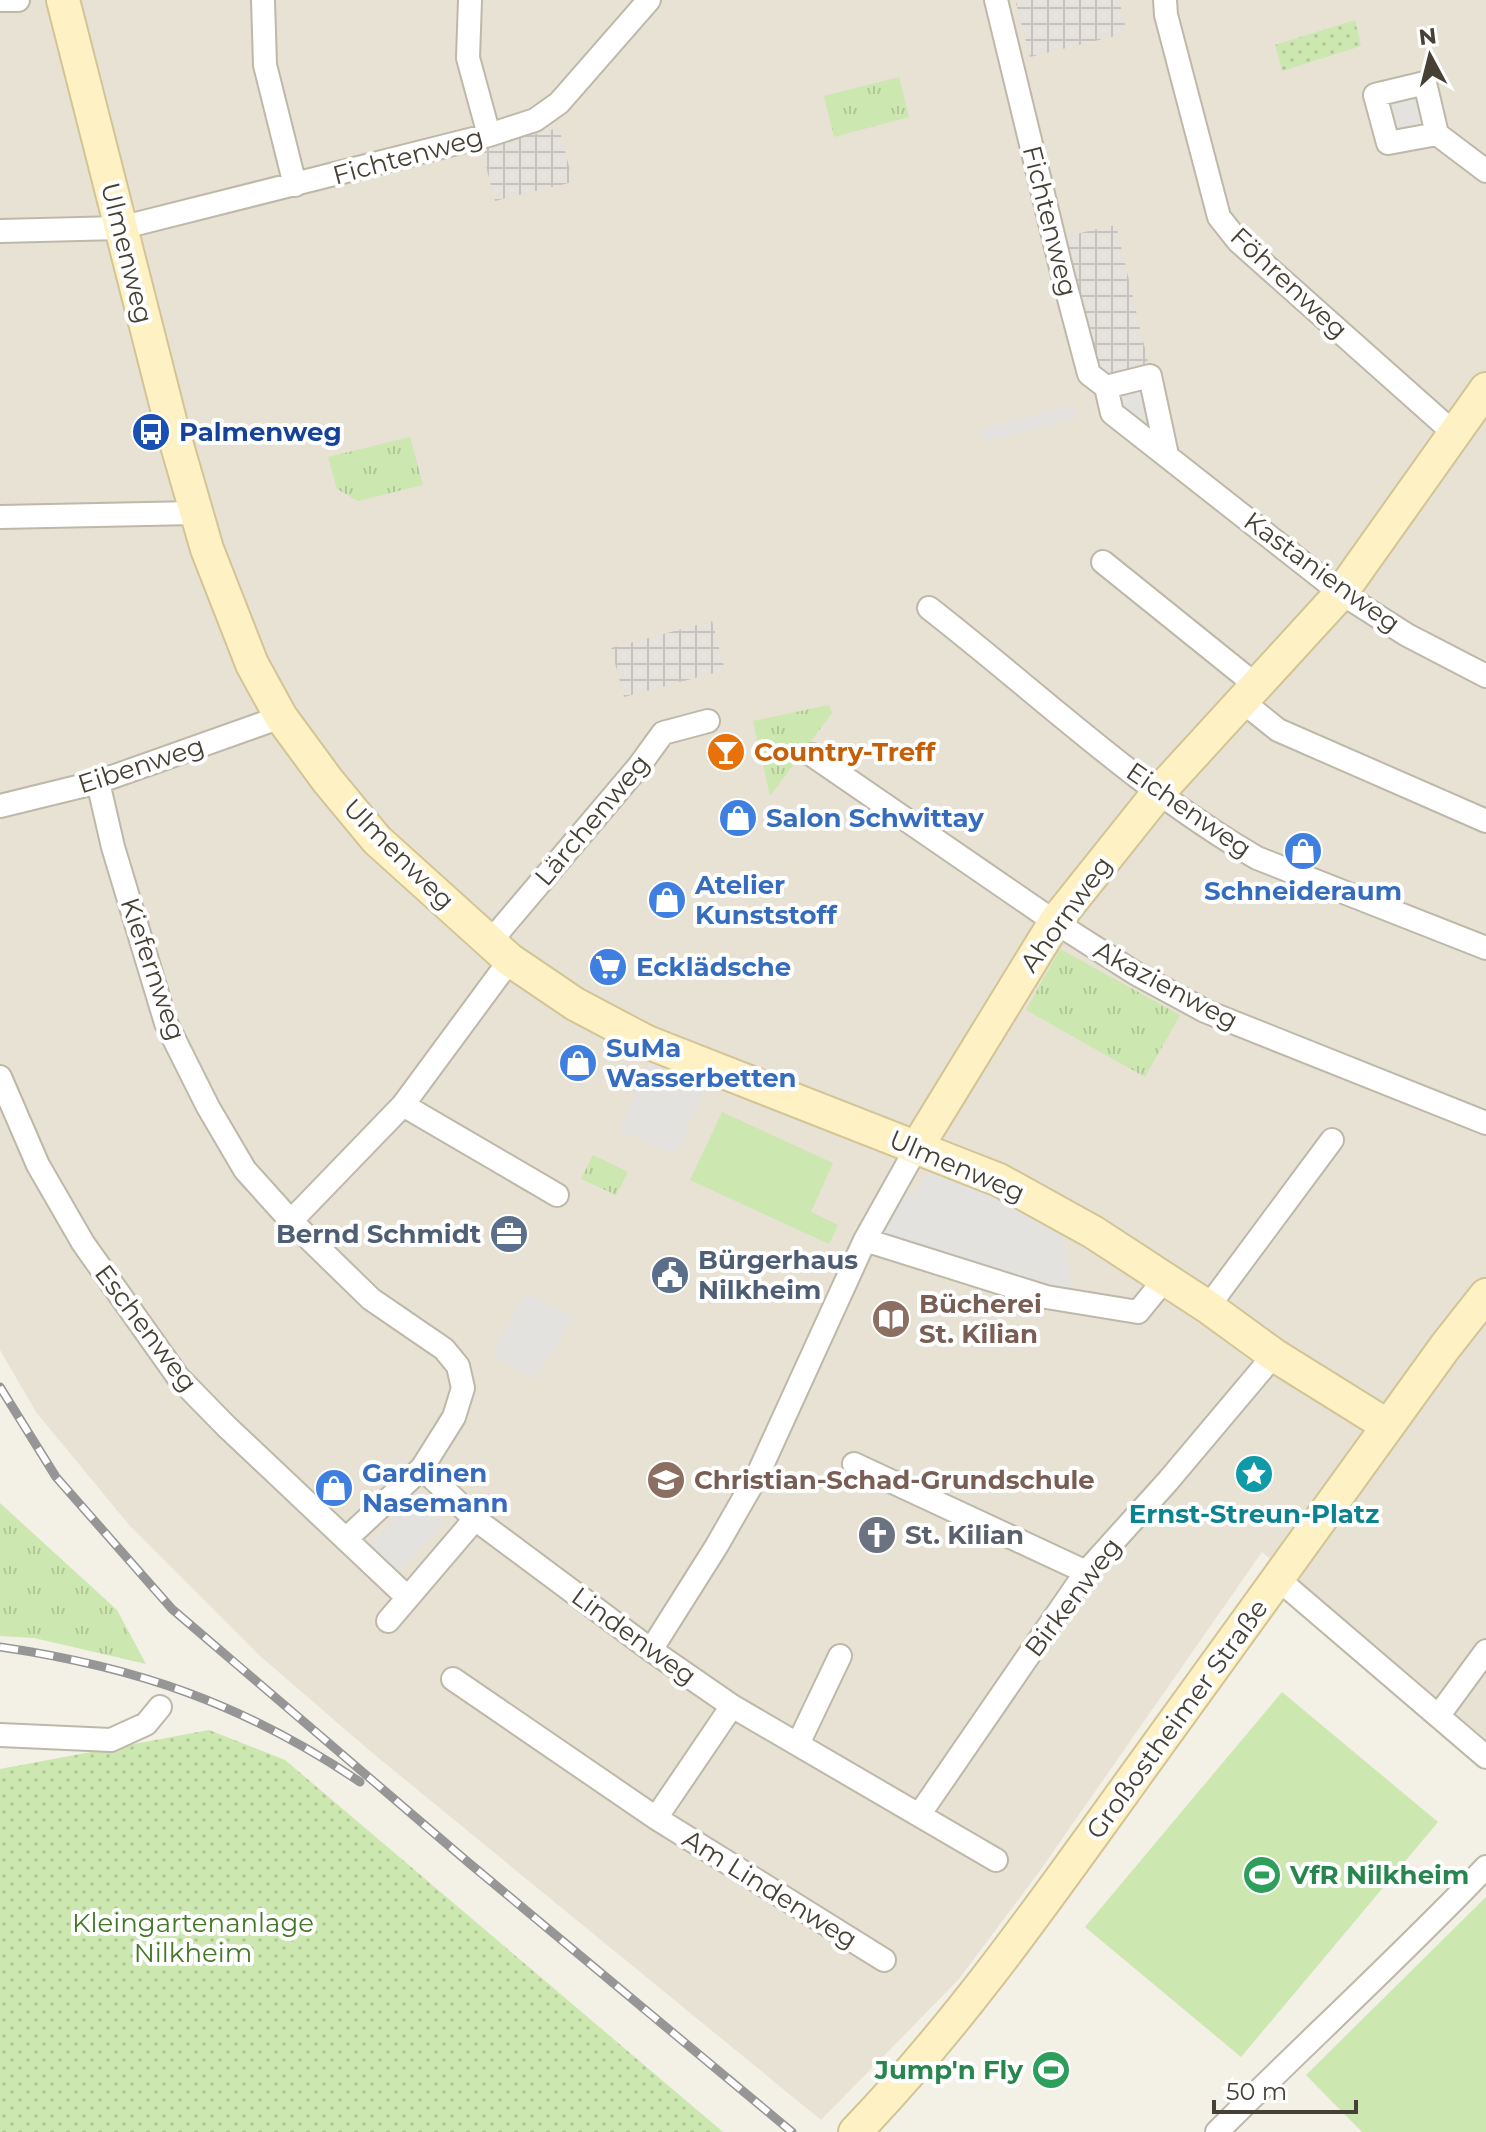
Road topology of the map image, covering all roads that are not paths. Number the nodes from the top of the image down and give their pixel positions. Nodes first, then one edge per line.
1 (0, 0) edge
2 (18, 0) edge
3 (63, 0) edge
4 (263, 0) edge
5 (470, 0) edge
6 (649, 0) edge
7 (996, 0) edge
8 (1165, 0) edge
9 (1437, 134) dead end
10 (489, 135) junction
11 (1486, 171) edge
12 (295, 185) junction
13 (120, 228) junction
14 (0, 231) edge
15 (1106, 387) junction
16 (1484, 395) edge
17 (1455, 434) junction
18 (1167, 455) junction
19 (195, 513) junction
20 (0, 517) edge
21 (1103, 562) dead end
22 (1341, 593) junction
23 (929, 608) dead end
24 (1486, 676) edge
25 (1250, 694) junction
26 (281, 717) junction
27 (708, 721) dead end
28 (812, 755) dead end
29 (98, 782) junction
30 (1158, 793) junction
31 (0, 806) edge
32 (1486, 821) edge
33 (1055, 922) junction
34 (1486, 948) edge
35 (500, 951) junction
36 (0, 1077) edge
37 (403, 1105) junction
38 (1486, 1123) edge
39 (1332, 1140) dead end
40 (917, 1147) junction
41 (557, 1195) dead end
42 (291, 1221) junction
43 (865, 1240) junction
44 (1165, 1279) junction
45 (1486, 1295) edge
46 (1208, 1307) junction
47 (1274, 1355) junction
48 (1388, 1426) junction
49 (854, 1464) dead end
50 (422, 1468) junction
51 (475, 1519) junction
52 (346, 1539) junction
53 (1086, 1572) junction
54 (1278, 1579) junction
55 (407, 1597) junction
56 (388, 1621) dead end
57 (651, 1650) junction
58 (1486, 1651) edge
59 (840, 1656) dead end
60 (453, 1679) dead end
61 (732, 1706) junction
62 (160, 1707) dead end
63 (1439, 1715) junction
64 (0, 1735) edge
65 (798, 1744) junction
66 (1486, 1757) edge
67 (919, 1815) junction
68 (656, 1818) junction
69 (996, 1860) dead end
70 (1486, 1867) edge
71 (884, 1960) dead end
72 (855, 2132) edge
73 (1217, 2132) edge

1 - 2 street
3 - 13 street, Ulmenweg
4 - 12 street
5 - 10 street
6 - 10 street, Fichtenweg
7 - 15 street, Fichtenweg
8 - 17 street, Föhrenweg
9 - 11 street
10 - 12 street, Fichtenweg
12 - 13 street, Fichtenweg
13 - 14 street, Fichtenweg
13 - 19 street, Ulmenweg
15 - 18 street, Kastanienweg
15 - 18 street
16 - 17 street, Ahornweg
17 - 22 street, Ahornweg
18 - 22 street, Kastanienweg
19 - 20 street
19 - 26 street, Ulmenweg
21 - 25 street
22 - 24 street, Kastanienweg
22 - 25 street, Ahornweg
23 - 30 street, Eichenweg
25 - 30 street, Ahornweg
25 - 32 street
26 - 29 street, Eibenweg
26 - 35 street, Ulmenweg
27 - 35 street, Lärchenweg
28 - 33 street, Akazienweg
29 - 31 street, Eibenweg
29 - 42 street, Kiefernweg
30 - 33 street, Ahornweg
30 - 34 street, Eichenweg
33 - 38 street, Akazienweg
33 - 40 street, Ahornweg
35 - 37 street
35 - 40 street, Ulmenweg
36 - 52 street, Eschenweg
37 - 41 street
37 - 42 street
39 - 46 street
40 - 43 street
40 - 44 street, Ulmenweg
42 - 50 street, Kiefernweg
43 - 44 street
43 - 57 street
44 - 46 street, Ulmenweg
45 - 48 street, Großostheimer Straße
46 - 47 street, Ulmenweg
47 - 48 street, Ulmenweg
47 - 53 street, Birkenweg
48 - 54 street, Großostheimer Straße
49 - 53 street
50 - 51 street, Lindenweg
50 - 52 street
51 - 55 street
51 - 57 street, Lindenweg
52 - 55 street
53 - 67 street, Birkenweg
54 - 63 street
54 - 72 street, Großostheimer Straße
55 - 56 street
57 - 61 street, Lindenweg
58 - 63 street
59 - 65 street
60 - 68 street, Am Lindenweg
61 - 65 street, Lindenweg
61 - 68 street, Am Lindenweg
62 - 64 street
63 - 66 street
65 - 67 street, Lindenweg
67 - 69 street, Lindenweg
68 - 71 street, Am Lindenweg
70 - 73 street

